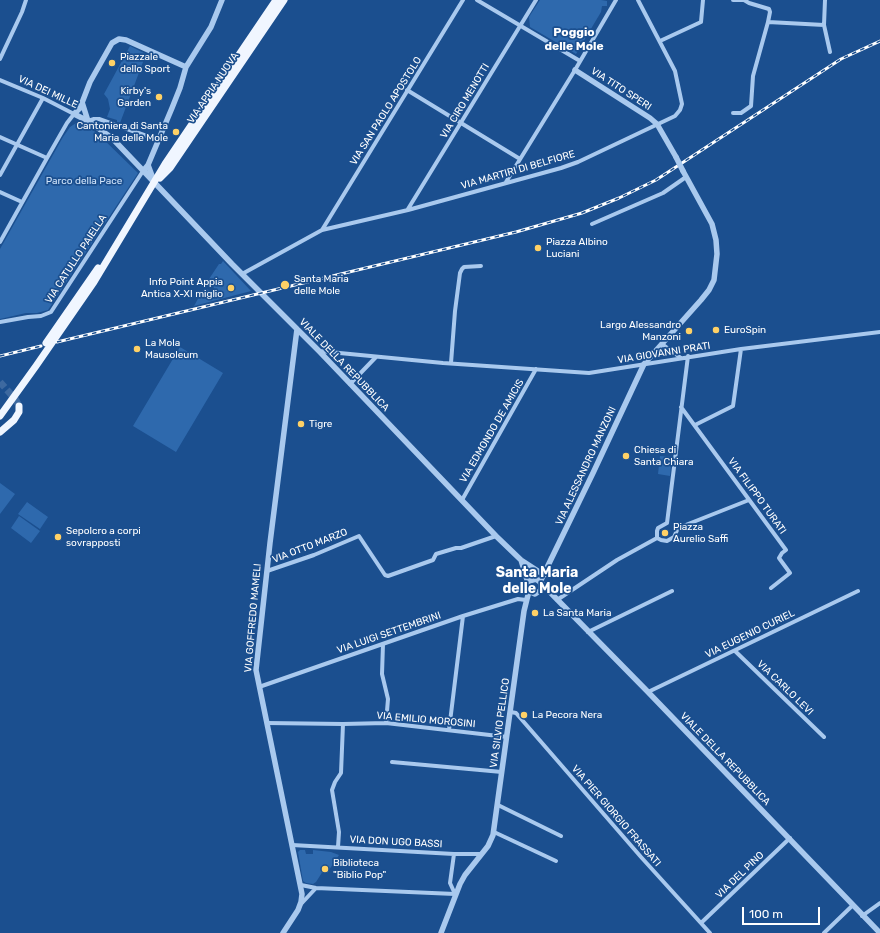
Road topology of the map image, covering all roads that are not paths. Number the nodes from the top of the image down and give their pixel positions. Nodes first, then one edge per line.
1 (26, 0) edge
2 (222, 0) edge
3 (276, 0) edge
4 (284, 0) edge
5 (463, 0) edge
6 (477, 0) edge
7 (536, 0) edge
8 (616, 0) edge
9 (638, 0) edge
10 (703, 0) edge
11 (733, 0) edge
12 (744, 0) edge
13 (825, 0) edge
14 (768, 22) junction
15 (824, 25) junction
16 (520, 26) junction
17 (660, 40) junction
18 (830, 52) dead end
19 (0, 59) edge
20 (580, 61) junction
21 (186, 67) junction
22 (575, 70) junction
23 (0, 80) edge
24 (407, 90) junction
25 (43, 98) junction
26 (82, 102) junction
27 (733, 113) dead end
28 (74, 114) junction
29 (88, 121) junction
30 (461, 123) junction
31 (657, 124) junction
32 (0, 137) edge
33 (158, 140) junction
34 (17, 144) junction
35 (47, 158) junction
36 (520, 159) junction
37 (148, 165) junction
38 (144, 171) junction
39 (0, 175) edge
40 (686, 177) junction
41 (506, 182) junction
42 (155, 183) junction
43 (0, 192) edge
44 (22, 202) junction
45 (408, 210) junction
46 (592, 224) dead end
47 (322, 230) junction
48 (121, 238) junction
49 (0, 242) edge
50 (481, 266) dead end
51 (242, 274) junction
52 (0, 322) edge
53 (297, 329) junction
54 (880, 332) edge
55 (662, 344) junction
56 (741, 349) junction
57 (319, 351) junction
58 (688, 356) junction
59 (376, 357) junction
60 (681, 358) junction
61 (451, 363) junction
62 (644, 364) junction
63 (536, 369) junction
64 (350, 384) junction
65 (19, 406) dead end
66 (682, 407) junction
67 (0, 408) edge
68 (0, 416) edge
69 (695, 425) junction
70 (0, 432) edge
71 (462, 500) junction
72 (749, 500) junction
73 (496, 536) junction
74 (656, 538) junction
75 (521, 560) junction
76 (266, 571) junction
77 (544, 575) junction
78 (540, 582) junction
79 (528, 583) junction
80 (771, 588) dead end
81 (529, 591) junction
82 (672, 591) dead end
83 (858, 591) dead end
84 (538, 593) junction
85 (556, 599) junction
86 (526, 600) junction
87 (463, 616) junction
88 (588, 632) junction
89 (383, 644) junction
90 (735, 651) junction
91 (259, 687) junction
92 (648, 692) junction
93 (510, 712) junction
94 (267, 723) junction
95 (386, 723) junction
96 (343, 724) junction
97 (449, 730) junction
98 (507, 737) junction
99 (824, 737) dead end
100 (392, 762) dead end
101 (502, 772) junction
102 (498, 805) junction
103 (494, 832) junction
104 (561, 836) dead end
105 (790, 838) junction
106 (292, 845) junction
107 (338, 847) junction
108 (454, 854) junction
109 (481, 854) junction
110 (556, 861) dead end
111 (300, 885) junction
112 (316, 888) junction
113 (455, 894) junction
114 (880, 903) edge
115 (853, 905) junction
116 (300, 906) junction
117 (862, 916) junction
118 (701, 923) junction
119 (283, 933) edge
120 (441, 933) edge
121 (710, 933) edge
122 (824, 933) edge
123 (880, 933) edge

1 - 19 street
2 - 21 street
3 - 42 main road, VIA APPIA NUOVA
4 - 42 main road, VIA APPIA NUOVA
5 - 24 street, VIA SAN PAOLO APOSTOLO
6 - 16 street, VIA TITO SPERI
7 - 16 street, VIA CIRO MENOTTI
8 - 20 street
9 - 17 street, VIA MARTIRI DI BELFIORE
10 - 17 street
11 - 12 street
12 - 14 street
13 - 15 street
14 - 15 street
14 - 27 street
15 - 18 street
16 - 20 street, VIA TITO SPERI
16 - 30 street, VIA CIRO MENOTTI
17 - 31 street, VIA MARTIRI DI BELFIORE
20 - 22 street
21 - 26 street
21 - 33 street
22 - 31 street, VIA TITO SPERI
22 - 36 street
23 - 25 street, VIA DEI MILLE
24 - 30 street
24 - 47 street, VIA SAN PAOLO APOSTOLO
25 - 28 street, VIA DEI MILLE
25 - 34 street
26 - 28 street
26 - 29 street
28 - 29 street, VIA DEI MILLE
28 - 35 street
29 - 33 street, VIA DEI MILLE
29 - 38 street, VIA DEI MILLE
30 - 36 street
30 - 45 street, VIA CIRO MENOTTI
31 - 40 street, bridge
31 - 41 street, VIA MARTIRI DI BELFIORE
32 - 34 street
33 - 37 street
34 - 35 street
34 - 39 street
35 - 44 street
36 - 41 street
37 - 38 street
37 - 42 street
38 - 42 street, VIA DEI MILLE
38 - 52 street, VIA CATULLO PAIELLA
40 - 46 street
40 - 55 street
41 - 45 street, VIA MARTIRI DI BELFIORE
42 - 48 main road, VIA APPIA NUOVA
42 - 51 street, VIALE DELLA REPUBBLICA
43 - 44 street
44 - 49 street
45 - 47 street, VIA MARTIRI DI BELFIORE
47 - 51 street, VIA MARTIRI DI BELFIORE
48 - 67 main road, VIA APPIA NUOVA
48 - 68 main road, VIA APPIA NUOVA
50 - 61 street
51 - 53 street, VIALE DELLA REPUBBLICA
53 - 57 street, VIALE DELLA REPUBBLICA
53 - 76 street, VIA GOFFREDO MAMELI
54 - 56 street, VIA GIOVANNI PRATI
55 - 60 street
55 - 62 street
56 - 58 street, VIA GIOVANNI PRATI
56 - 69 street
57 - 59 street, VIA GIOVANNI PRATI
57 - 64 street, VIALE DELLA REPUBBLICA
58 - 60 street, VIA GIOVANNI PRATI
58 - 66 street
59 - 61 street, VIA GIOVANNI PRATI
59 - 64 street
60 - 62 street, VIA GIOVANNI PRATI
61 - 63 street, VIA GIOVANNI PRATI
62 - 63 street, VIA GIOVANNI PRATI
62 - 77 street, VIA ALESSANDRO MANZONI
63 - 71 street, VIA EDMONDO DE AMICIS
64 - 71 street, VIALE DELLA REPUBBLICA
65 - 70 main road
66 - 69 street, VIA FILIPPO TURATI
66 - 74 street
69 - 72 street, VIA FILIPPO TURATI
71 - 73 street, VIALE DELLA REPUBBLICA
72 - 74 street
72 - 80 street, VIA FILIPPO TURATI
73 - 75 street, VIALE DELLA REPUBBLICA
73 - 76 street, VIA OTTO MARZO
74 - 85 street
75 - 77 street, VIALE DELLA REPUBBLICA
75 - 79 street
76 - 91 street, VIA GOFFREDO MAMELI
77 - 78 street, VIA ALESSANDRO MANZONI
78 - 79 street
78 - 84 street
78 - 85 street, VIALE DELLA REPUBBLICA
79 - 81 street
81 - 84 street
81 - 86 street, VIA SILVIO PELLICO
82 - 88 street
83 - 90 street, VIA EUGENIO CURIEL
84 - 85 street
85 - 88 street, VIALE DELLA REPUBBLICA
86 - 87 street, VIA LUIGI SETTEMBRINI
86 - 93 street, VIA SILVIO PELLICO
87 - 89 street, VIA LUIGI SETTEMBRINI
87 - 97 street
88 - 92 street, VIALE DELLA REPUBBLICA
89 - 91 street, VIA LUIGI SETTEMBRINI
89 - 95 street
90 - 92 street, VIA EUGENIO CURIEL
90 - 99 street, VIA CARLO LEVI
91 - 94 street, VIA GOFFREDO MAMELI
92 - 105 street, VIALE DELLA REPUBBLICA
93 - 98 street, VIA SILVIO PELLICO
93 - 118 street, VIA PIER GIORGIO FRASSATI
94 - 96 street
94 - 106 street, VIA GOFFREDO MAMELI
95 - 96 street, VIA EMILIO MOROSINI
95 - 97 street, VIA EMILIO MOROSINI
96 - 107 street, VIA DON UGO BASSI
97 - 98 street, VIA EMILIO MOROSINI
98 - 101 street, VIA SILVIO PELLICO
100 - 101 street
101 - 102 street, VIA SILVIO PELLICO
102 - 103 street, VIA SILVIO PELLICO
102 - 104 street
103 - 109 street, VIA SILVIO PELLICO
103 - 110 street
105 - 115 street, VIALE DELLA REPUBBLICA
105 - 118 street, VIA DEL PINO
106 - 107 street, VIA DON UGO BASSI
106 - 111 street, VIA GOFFREDO MAMELI
107 - 108 street, VIA DON UGO BASSI
108 - 109 street, VIA DON UGO BASSI
108 - 113 street
109 - 113 street, VIA SILVIO PELLICO
111 - 112 street
111 - 116 street, VIA GOFFREDO MAMELI
112 - 113 street
112 - 116 street
113 - 120 street, VIA SILVIO PELLICO
114 - 117 street
115 - 117 street, VIALE DELLA REPUBBLICA
115 - 122 street
116 - 119 street
117 - 123 street, VIALE DELLA REPUBBLICA
118 - 121 street, VIA PIER GIORGIO FRASSATI

